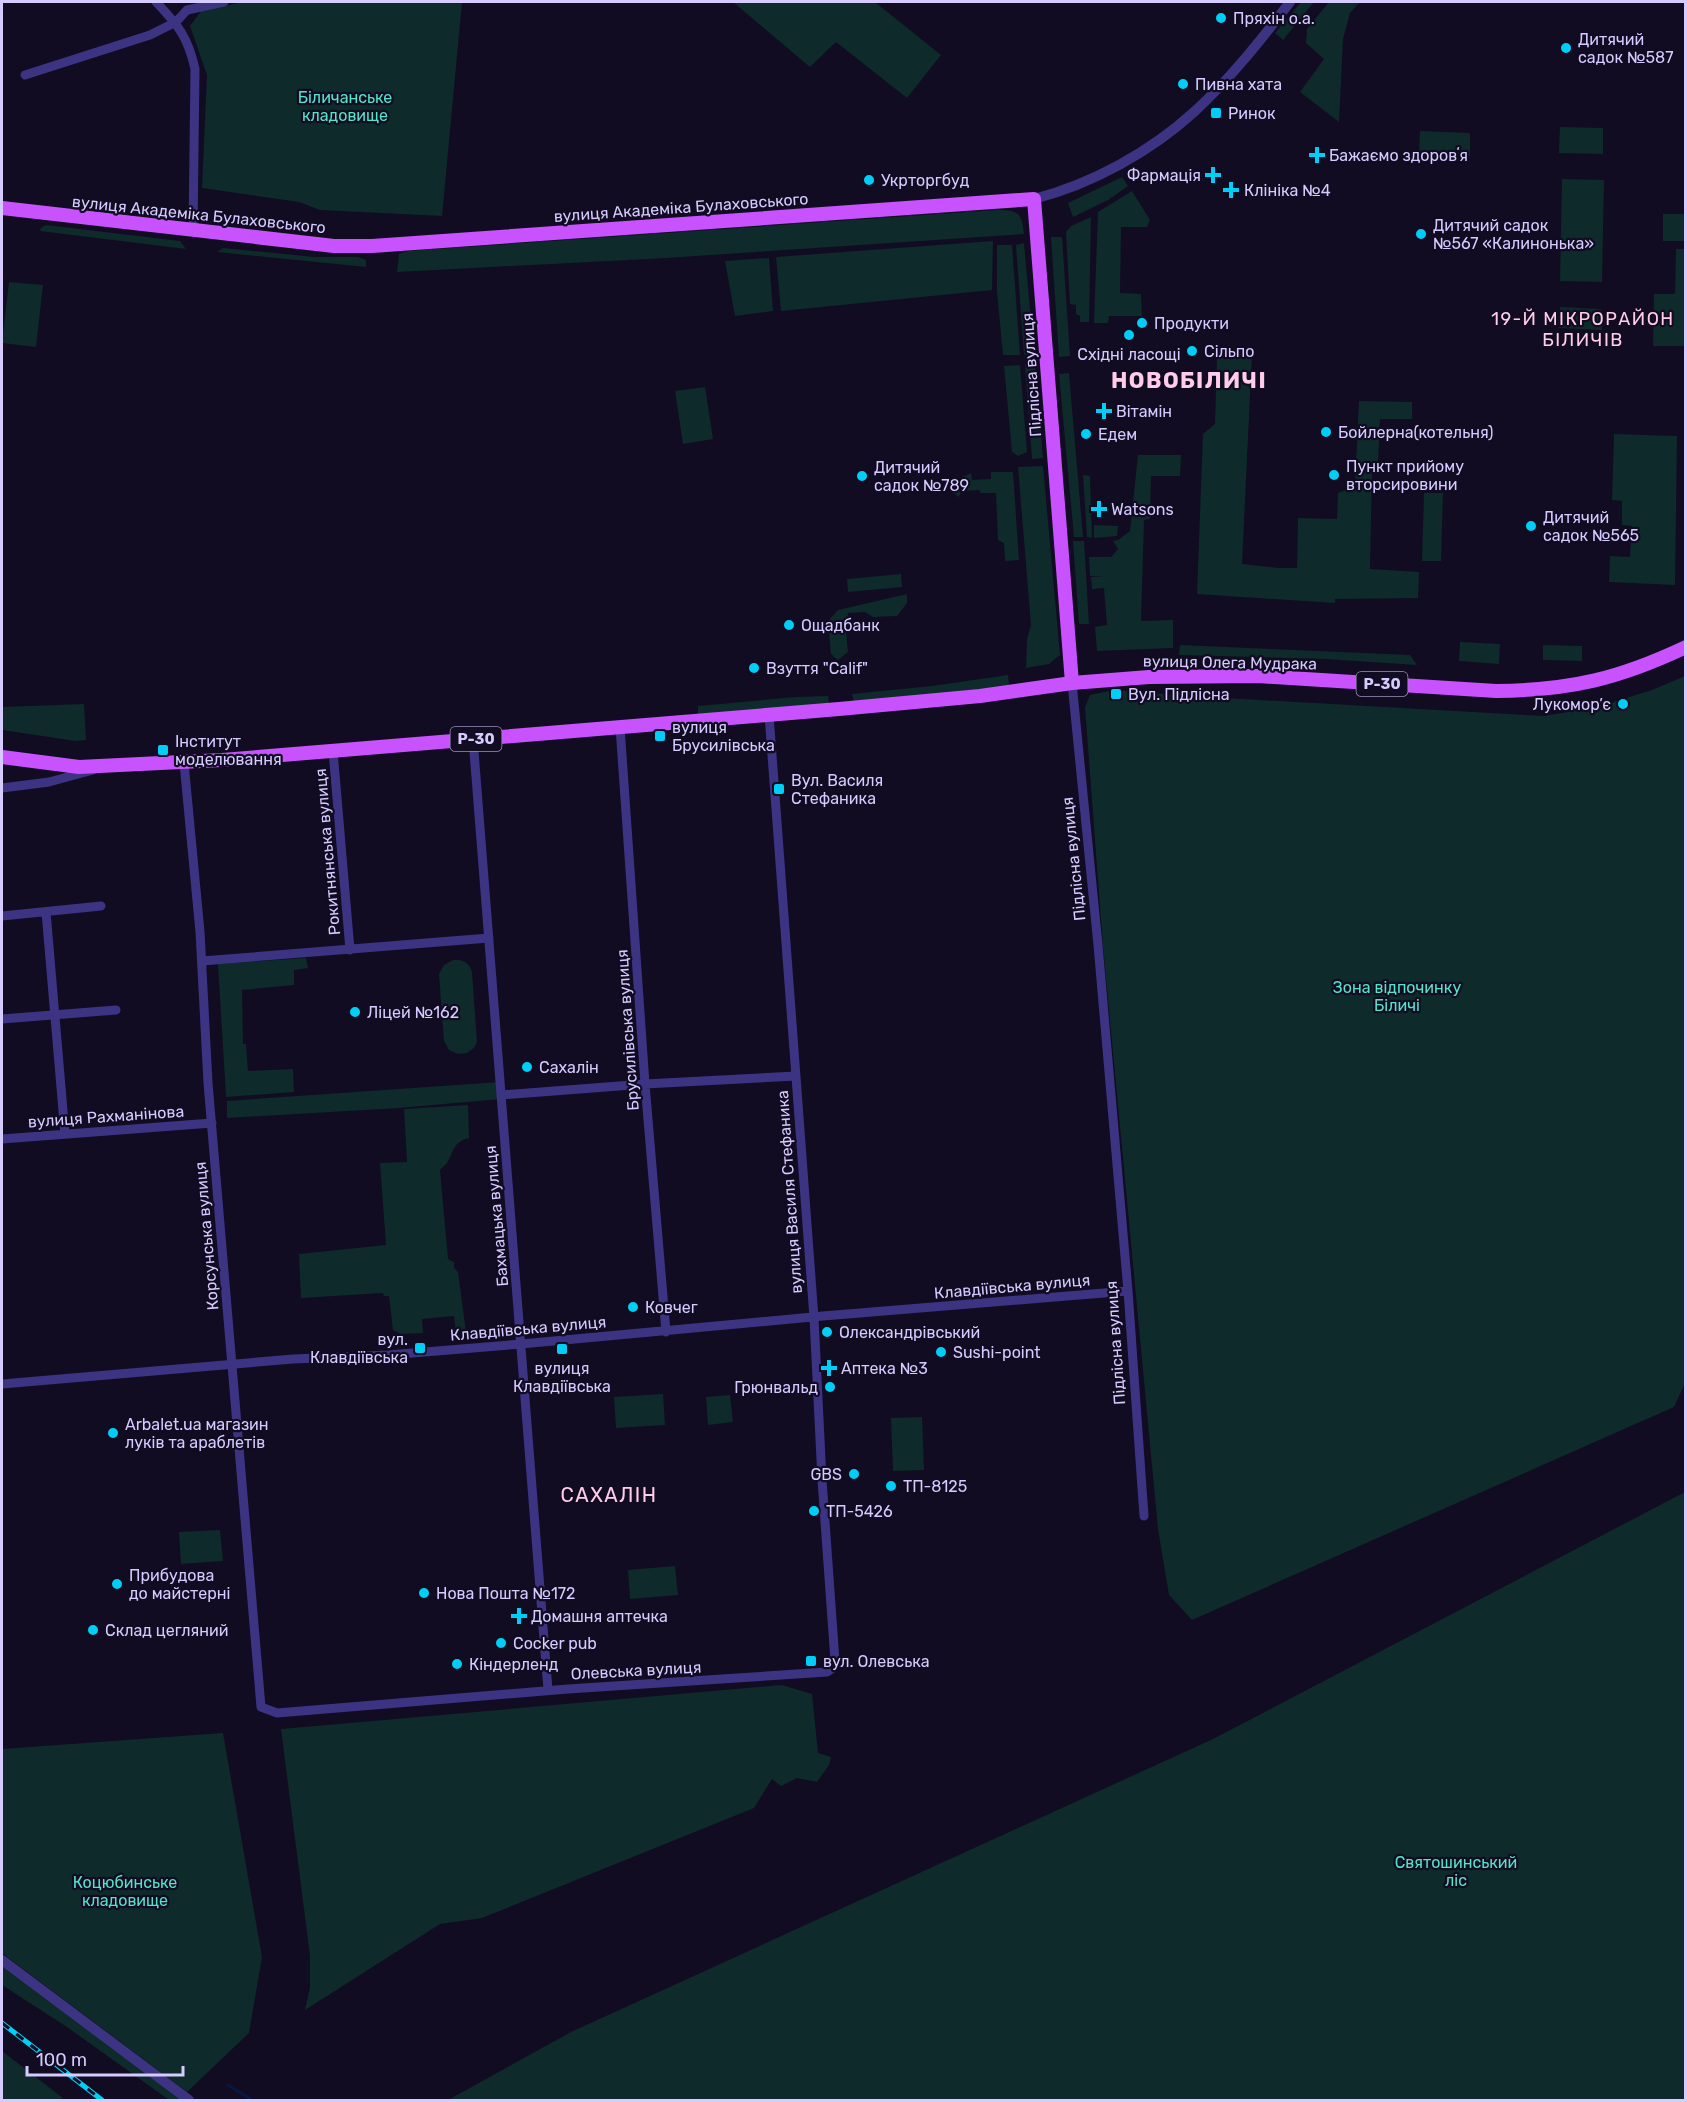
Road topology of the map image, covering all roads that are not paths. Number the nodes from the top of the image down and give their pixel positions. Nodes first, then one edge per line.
1 (156, 2) edge
2 (224, 2) edge
3 (1290, 2) edge
4 (188, 6) edge
5 (176, 22) junction
6 (25, 75) dead end
7 (1035, 199) junction
8 (2, 208) edge
9 (193, 231) junction
10 (1686, 647) edge
11 (1072, 683) junction
12 (769, 715) junction
13 (620, 727) junction
14 (473, 739) junction
15 (333, 751) junction
16 (2, 757) edge
17 (184, 763) junction
18 (105, 767) junction
19 (2, 788) edge
20 (101, 906) dead end
21 (46, 912) junction
22 (2, 916) edge
23 (489, 939) junction
24 (350, 950) junction
25 (202, 961) junction
26 (116, 1010) dead end
27 (54, 1015) junction
28 (2, 1019) edge
29 (795, 1076) junction
30 (645, 1084) junction
31 (501, 1095) junction
32 (212, 1123) junction
33 (65, 1134) junction
34 (2, 1139) edge
35 (1128, 1291) junction
36 (814, 1318) junction
37 (666, 1332) junction
38 (521, 1344) junction
39 (232, 1364) junction
40 (2, 1384) edge
41 (1144, 1516) dead end
42 (833, 1668) joint
43 (549, 1690) junction
44 (261, 1707) joint
45 (2, 1960) edge
46 (189, 2100) edge

1 - 5 street
2 - 4 street
3 - 7 street, вулиця Академіка Булаховського
4 - 5 street
5 - 6 street
5 - 9 street
7 - 9 main road, вулиця Академіка Булаховського
7 - 11 main road, Підлісна вулиця
8 - 9 main road, вулиця Академіка Булаховського
10 - 11 main road, вулиця Олега Мудрака / Р-30
11 - 12 main road, вулиця Олега Мудрака / Р-30
11 - 35 street, Підлісна вулиця
12 - 13 main road, Р-30
12 - 29 street, вулиця Василя Стефаника
13 - 14 main road, Р-30
13 - 30 street, Брусилівська вулиця
14 - 15 main road, Р-30
14 - 23 street, Бахмацька вулиця
15 - 17 main road, Р-30
15 - 24 street, Рокитнянська вулиця
16 - 18 main road, Р-30
17 - 18 main road, Р-30
17 - 25 street, Корсунська вулиця
18 - 19 street
20 - 21 street
21 - 22 street
21 - 27 street
23 - 24 street, Рокитнянська вулиця
23 - 31 street, Бахмацька вулиця
24 - 25 street, Рокитнянська вулиця
25 - 32 street, Корсунська вулиця
26 - 27 street
27 - 28 street
27 - 33 street
29 - 30 street
29 - 36 street, вулиця Василя Стефаника
30 - 31 street
30 - 37 street, Брусилівська вулиця
31 - 38 street, Бахмацька вулиця
32 - 33 street, вулиця Рахманінова
32 - 39 street, Корсунська вулиця
33 - 34 street, вулиця Рахманінова
35 - 36 street, Клавдіївська вулиця
35 - 41 street, Підлісна вулиця
36 - 37 street, Клавдіївська вулиця
36 - 42 street, вулиця Василя Стефаника
37 - 38 street, Клавдіївська вулиця
38 - 39 street, Клавдіївська вулиця
38 - 43 street, Бахмацька вулиця
39 - 40 street, Клавдіївська вулиця
39 - 44 street, Корсунська вулиця
42 - 43 street, Олевська вулиця
43 - 44 street, Олевська вулиця
45 - 46 street

